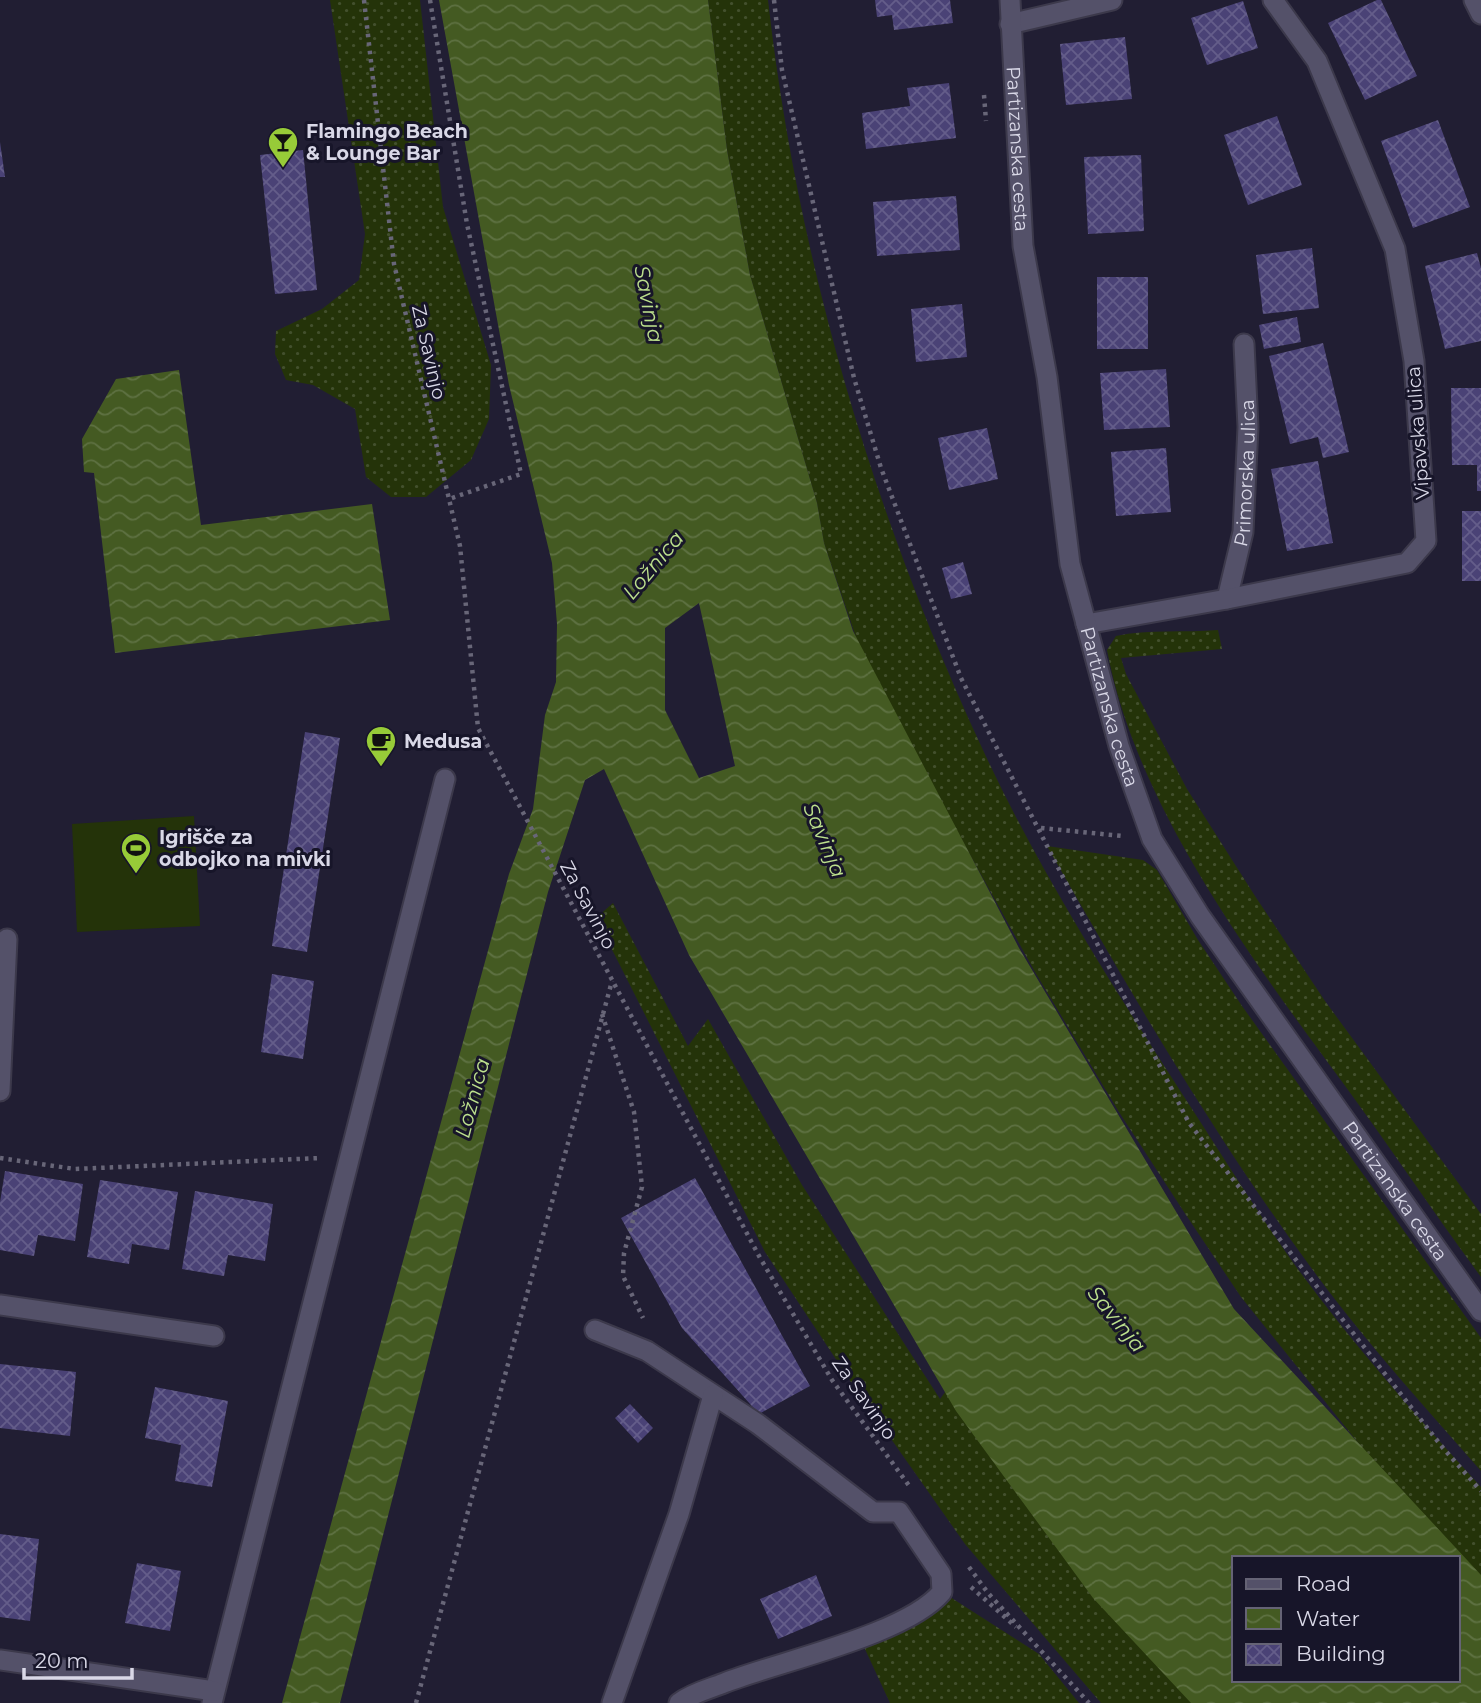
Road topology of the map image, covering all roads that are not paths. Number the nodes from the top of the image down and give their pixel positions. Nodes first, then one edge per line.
1 (1010, 0) edge
2 (1112, 0) edge
3 (1273, 0) edge
4 (1474, 0) edge
5 (1481, 14) edge
6 (1010, 24) junction
7 (1244, 344) dead end
8 (1227, 600) junction
9 (1086, 624) junction
10 (445, 779) dead end
11 (7, 939) dead end
12 (0, 1091) edge
13 (0, 1305) edge
14 (1481, 1311) edge
15 (595, 1330) dead end
16 (214, 1336) dead end
17 (713, 1395) junction
18 (0, 1661) edge
19 (213, 1697) edge
20 (612, 1703) edge
21 (679, 1703) edge

1 - 6 street, Partizanska cesta
2 - 6 street
3 - 8 street, Vipavska ulica
4 - 5 street
6 - 9 street, Partizanska cesta
7 - 8 street, Primorska ulica
8 - 9 street, Vipavska ulica
9 - 14 street, Partizanska cesta
10 - 19 street
11 - 12 street
13 - 16 street
15 - 17 street
17 - 20 street
17 - 21 street
18 - 19 street

